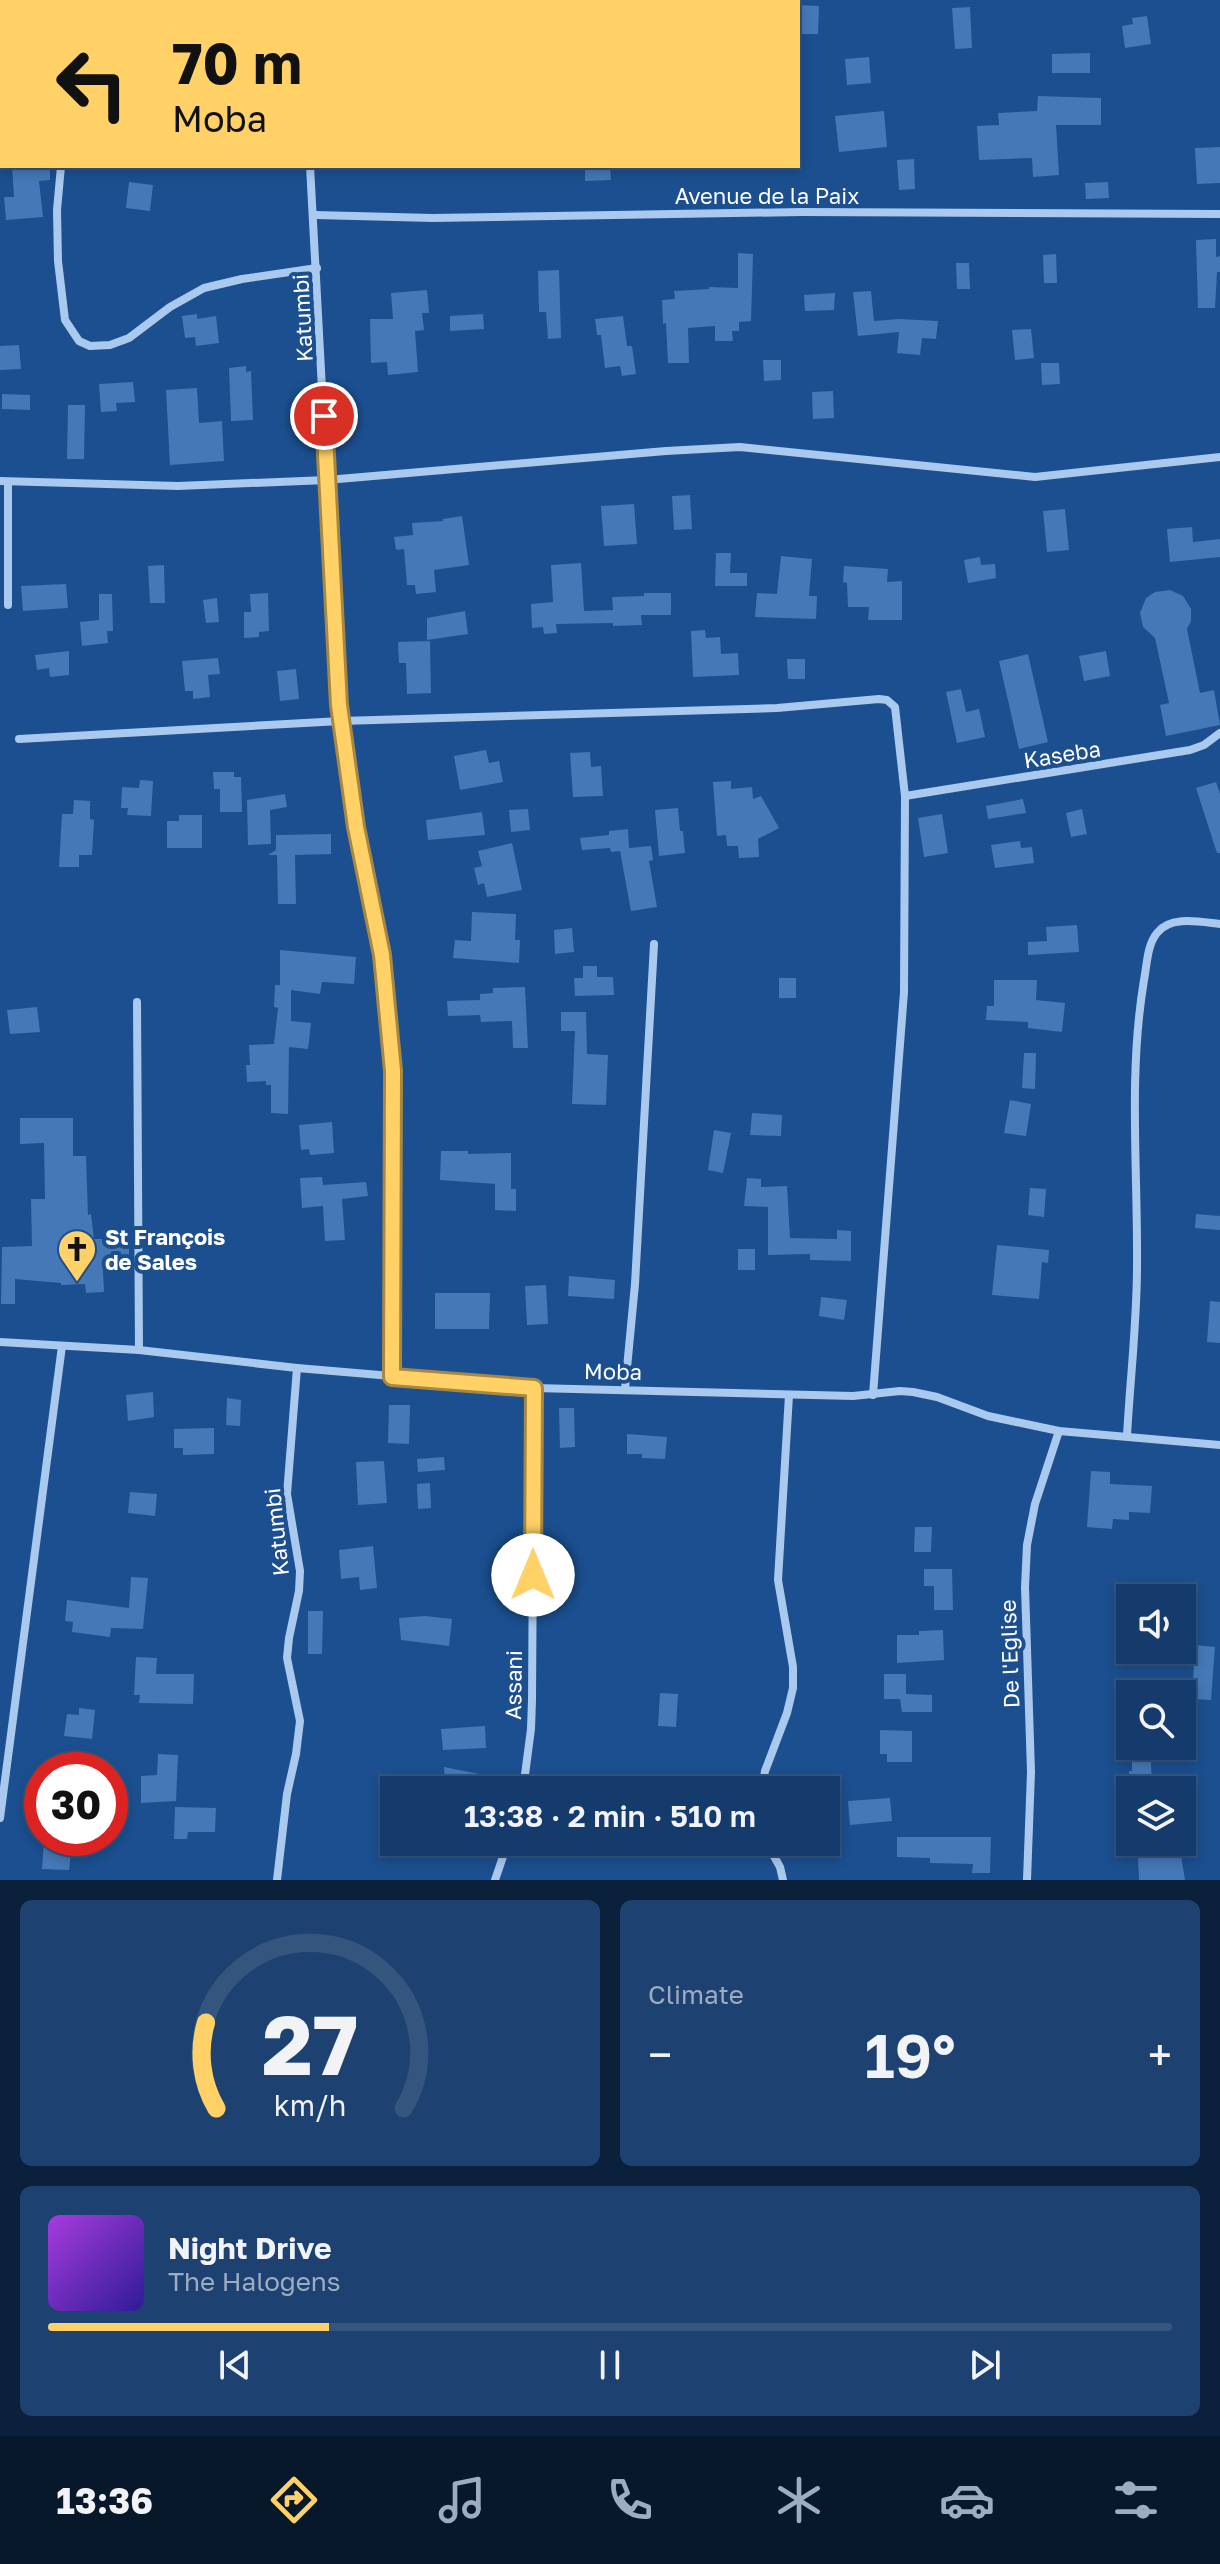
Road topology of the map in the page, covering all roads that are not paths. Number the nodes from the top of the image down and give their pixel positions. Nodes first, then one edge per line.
1 (61, 168) edge
2 (310, 168) edge
3 (1220, 214) edge
4 (315, 215) junction
5 (317, 268) junction
6 (1220, 457) edge
7 (327, 480) junction
8 (4, 482) edge
9 (8, 605) dead end
10 (341, 721) junction
11 (1220, 733) edge
12 (19, 739) dead end
13 (905, 796) junction
14 (1220, 924) edge
15 (654, 944) dead end
16 (137, 1002) dead end
17 (0, 1342) edge
18 (62, 1346) junction
19 (139, 1350) junction
20 (297, 1368) junction
21 (392, 1377) junction
22 (534, 1388) junction
23 (625, 1389) junction
24 (789, 1395) junction
25 (873, 1395) junction
26 (1059, 1431) junction
27 (1127, 1436) junction
28 (1220, 1445) edge
29 (525, 1776) edge
30 (764, 1776) edge
31 (0, 1818) edge
32 (503, 1856) edge
33 (774, 1856) edge
34 (277, 1880) edge
35 (495, 1880) edge
36 (783, 1880) edge
37 (1027, 1880) edge

1 - 5 street
2 - 4 street, Katumbi
3 - 4 street, Avenue de la Paix
4 - 5 street, Katumbi
5 - 7 street, Katumbi
6 - 7 street
7 - 8 street
7 - 10 street, Katumbi
8 - 9 street
10 - 12 street
10 - 13 street
10 - 21 street, Katumbi
11 - 13 street, Kaseba
13 - 25 street
14 - 27 street
15 - 23 street
16 - 19 street
17 - 18 street, Moba
18 - 19 street, Moba
18 - 31 street
19 - 20 street, Moba
20 - 21 street, Moba
20 - 34 street, Katumbi
21 - 22 street, Moba
22 - 23 street, Moba
22 - 29 street, Assani
23 - 24 street, Moba
24 - 25 street, Moba
24 - 30 street
25 - 26 street, Moba
26 - 27 street, Moba
26 - 37 street, De l'Eglise
27 - 28 street, Moba
32 - 35 street
33 - 36 street

